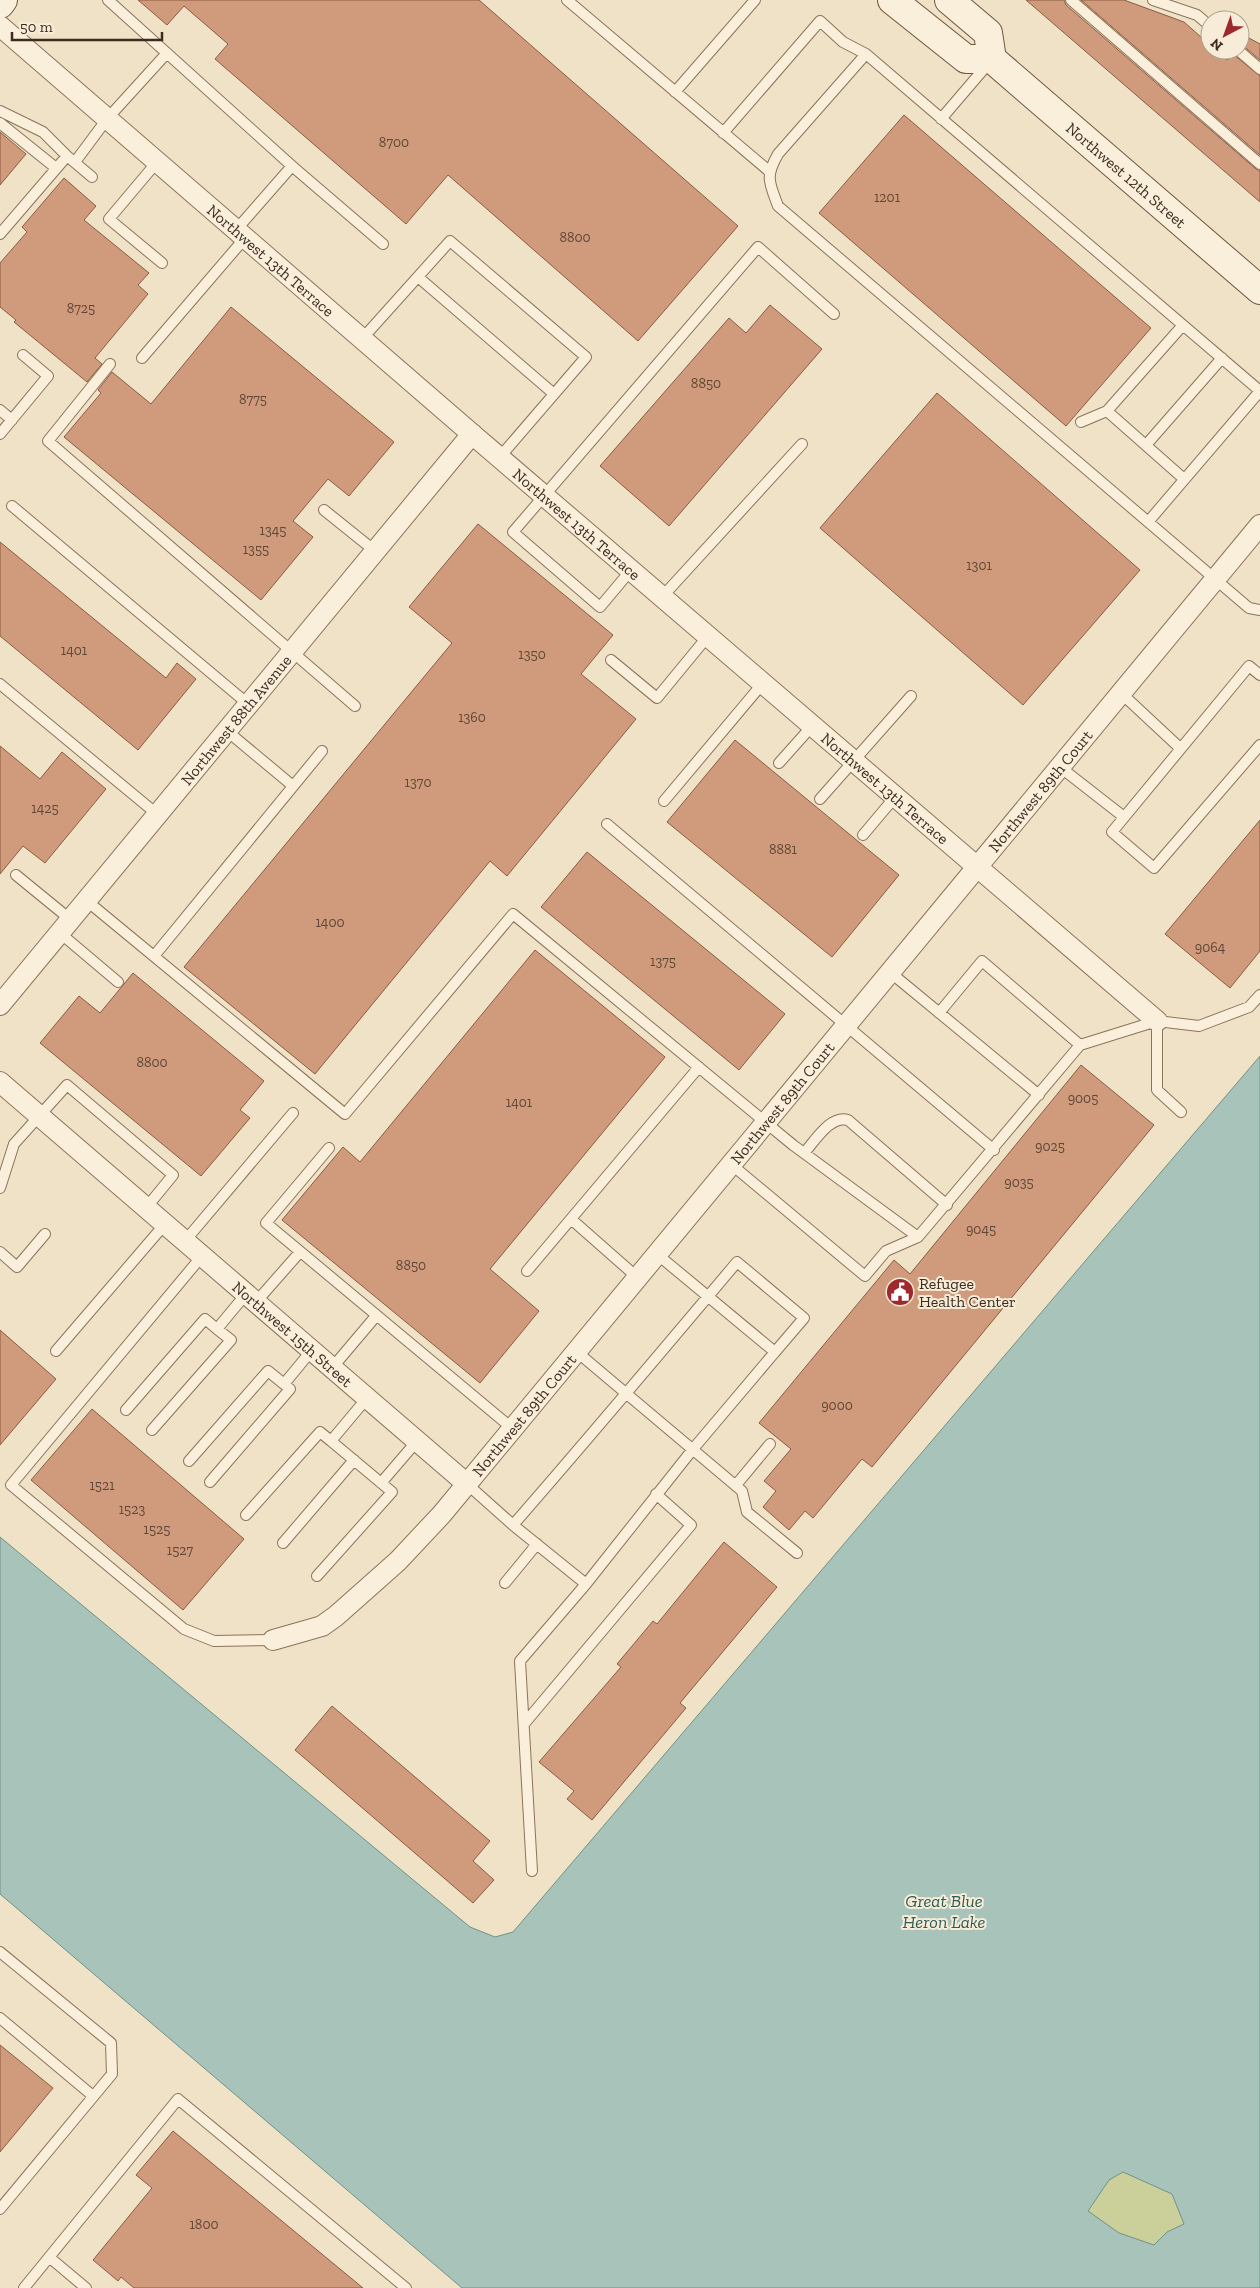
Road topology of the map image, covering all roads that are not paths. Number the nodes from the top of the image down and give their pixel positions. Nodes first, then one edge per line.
1 (3, 0) edge
2 (108, 0) edge
3 (567, 0) edge
4 (755, 0) edge
5 (892, 0) edge
6 (949, 0) edge
7 (1071, 0) edge
8 (1153, 0) edge
9 (0, 4) edge
10 (1200, 18) edge
11 (0, 26) edge
12 (166, 53) junction
13 (866, 54) junction
14 (992, 59) junction
15 (1250, 60) edge
16 (1260, 69) edge
17 (675, 92) junction
18 (0, 111) edge
19 (107, 119) junction
20 (941, 119) junction
21 (0, 122) edge
22 (723, 133) junction
23 (71, 159) junction
24 (157, 162) junction
25 (1260, 164) edge
26 (292, 166) junction
27 (56, 168) junction
28 (768, 171) junction
29 (92, 177) dead end
30 (0, 234) edge
31 (240, 234) junction
32 (383, 244) dead end
33 (162, 263) dead end
34 (418, 277) junction
35 (1260, 290) edge
36 (834, 314) dead end
37 (1183, 325) junction
38 (362, 339) junction
39 (23, 355) dead end
40 (142, 358) dead end
41 (1222, 358) junction
42 (110, 364) dead end
43 (554, 394) junction
44 (0, 410) edge
45 (1107, 411) junction
46 (12, 420) junction
47 (1081, 422) dead end
48 (0, 434) edge
49 (472, 434) junction
50 (802, 444) dead end
51 (1146, 445) junction
52 (500, 458) junction
53 (1184, 479) junction
54 (544, 496) junction
55 (12, 506) dead end
56 (324, 510) dead end
57 (1148, 522) junction
58 (1260, 525) edge
59 (375, 551) junction
60 (631, 570) junction
61 (1216, 579) junction
62 (662, 597) junction
63 (1260, 610) edge
64 (708, 636) junction
65 (292, 652) junction
66 (611, 660) dead end
67 (1260, 675) edge
68 (763, 683) junction
69 (0, 684) edge
70 (1121, 693) junction
71 (911, 696) dead end
72 (248, 704) junction
73 (355, 706) dead end
74 (812, 726) junction
75 (227, 731) junction
76 (1260, 745) edge
77 (1180, 748) junction
78 (322, 751) dead end
79 (854, 761) junction
80 (779, 763) dead end
81 (1060, 767) junction
82 (293, 786) junction
83 (895, 797) junction
84 (820, 799) dead end
85 (664, 801) dead end
86 (158, 815) junction
87 (1124, 817) junction
88 (607, 824) dead end
89 (863, 835) dead end
90 (978, 868) junction
91 (16, 875) dead end
92 (87, 901) junction
93 (65, 927) junction
94 (154, 956) junction
95 (890, 973) junction
96 (118, 982) dead end
97 (1260, 994) edge
98 (0, 1004) edge
99 (938, 1013) junction
100 (1157, 1021) junction
101 (847, 1025) junction
102 (1080, 1045) junction
103 (699, 1067) junction
104 (0, 1082) edge
105 (1039, 1095) junction
106 (1181, 1112) dead end
107 (293, 1113) dead end
108 (39, 1116) junction
109 (766, 1123) junction
110 (329, 1148) dead end
111 (994, 1150) junction
112 (804, 1152) junction
113 (732, 1165) junction
114 (0, 1188) edge
115 (947, 1205) junction
116 (146, 1208) junction
117 (571, 1219) junction
118 (165, 1224) junction
119 (45, 1234) dead end
120 (918, 1237) junction
121 (185, 1241) junction
122 (0, 1252) edge
123 (300, 1252) junction
124 (658, 1255) junction
125 (202, 1256) junction
126 (527, 1270) dead end
127 (638, 1278) junction
128 (708, 1297) junction
129 (251, 1298) junction
130 (376, 1316) junction
131 (217, 1329) junction
132 (312, 1350) junction
133 (56, 1351) dead end
134 (577, 1352) junction
135 (775, 1352) junction
136 (332, 1368) junction
137 (284, 1384) junction
138 (627, 1393) junction
139 (367, 1398) junction
140 (126, 1410) dead end
141 (514, 1429) junction
142 (152, 1430) dead end
143 (332, 1441) junction
144 (417, 1441) junction
145 (770, 1444) dead end
146 (693, 1449) junction
147 (354, 1460) junction
148 (189, 1461) dead end
149 (210, 1482) dead end
150 (381, 1483) junction
151 (467, 1484) junction
152 (736, 1485) junction
153 (656, 1494) junction
154 (246, 1515) dead end
155 (513, 1525) junction
156 (282, 1543) dead end
157 (537, 1544) junction
158 (797, 1553) dead end
159 (317, 1576) dead end
160 (505, 1583) dead end
161 (586, 1584) junction
162 (273, 1640) joint
163 (524, 1724) junction
164 (532, 1871) dead end
165 (0, 1952) edge
166 (0, 2018) edge
167 (94, 2096) junction
168 (0, 2209) edge
169 (49, 2257) junction
170 (24, 2288) edge
171 (86, 2288) edge
172 (406, 2288) edge

1 - 9 main road
2 - 12 lane
3 - 17 lane
4 - 17 lane
5 - 14 main road
6 - 14 main road
7 - 25 lane
8 - 10 lane
11 - 19 street, Northwest 13th Terrace
12 - 19 lane
12 - 26 lane
13 - 20 lane
13 - 22 lane
13 - 28 lane
14 - 20 lane
14 - 35 main road, Northwest 12th Street
15 - 16 lane
17 - 22 lane
18 - 23 lane
19 - 23 lane
19 - 24 street, Northwest 13th Terrace
20 - 37 lane
21 - 27 lane
22 - 28 lane
23 - 27 lane
23 - 29 lane
24 - 31 street, Northwest 13th Terrace
24 - 33 lane
26 - 31 lane
26 - 32 lane
27 - 30 lane
28 - 57 lane
31 - 38 street, Northwest 13th Terrace
31 - 40 lane
34 - 38 lane
34 - 43 lane
34 - 43 lane
36 - 54 lane
37 - 41 lane
37 - 45 lane
38 - 49 street, Northwest 13th Terrace
39 - 46 lane
41 - 51 lane
41 - 53 lane
42 - 65 lane
43 - 52 lane
44 - 46 lane
45 - 47 lane
45 - 51 lane
46 - 48 lane
49 - 52 street, Northwest 13th Terrace
49 - 59 street, Northwest 88th Avenue
50 - 62 lane
51 - 53 lane
52 - 54 street, Northwest 13th Terrace
53 - 57 lane
54 - 60 street, Northwest 13th Terrace
54 - 60 lane
55 - 72 lane
56 - 59 lane
57 - 61 lane
58 - 61 street, Northwest 89th Court
59 - 65 street, Northwest 88th Avenue
60 - 62 street, Northwest 13th Terrace
61 - 63 lane
61 - 70 street, Northwest 89th Court
62 - 64 street, Northwest 13th Terrace
64 - 66 lane
64 - 68 street, Northwest 13th Terrace
65 - 72 street, Northwest 88th Avenue
65 - 73 lane
67 - 77 lane
68 - 74 street, Northwest 13th Terrace
68 - 85 lane
69 - 86 lane
70 - 77 lane
70 - 81 street, Northwest 89th Court
71 - 79 lane
72 - 75 street, Northwest 88th Avenue
74 - 79 street, Northwest 13th Terrace
74 - 80 lane
75 - 82 lane
75 - 86 street, Northwest 88th Avenue
76 - 87 lane
77 - 87 lane
78 - 82 lane
79 - 83 street, Northwest 13th Terrace
79 - 84 lane
81 - 87 lane
81 - 90 street, Northwest 89th Court
82 - 94 lane
83 - 89 lane
83 - 90 street, Northwest 13th Terrace
86 - 92 street, Northwest 88th Avenue
88 - 101 lane
90 - 95 street, Northwest 89th Court
90 - 100 street, Northwest 13th Terrace
91 - 93 lane
92 - 93 street, Northwest 88th Avenue
92 - 94 lane
93 - 96 lane
93 - 98 street, Northwest 88th Avenue
94 - 103 lane
95 - 99 lane
95 - 101 street, Northwest 89th Court
97 - 100 lane
99 - 102 lane
99 - 105 lane
100 - 102 lane
100 - 106 lane
101 - 109 street, Northwest 89th Court
101 - 111 lane
102 - 105 lane
103 - 109 lane
103 - 117 lane
104 - 108 street, Northwest 15th Street
105 - 111 lane
107 - 121 lane
108 - 114 lane
108 - 116 street, Northwest 15th Street
108 - 116 lane
109 - 112 lane
109 - 113 street, Northwest 89th Court
110 - 123 lane
111 - 115 lane
112 - 115 lane
112 - 120 lane
113 - 120 lane
113 - 124 street, Northwest 89th Court
115 - 120 lane
116 - 118 street, Northwest 15th Street
117 - 126 lane
117 - 127 lane
118 - 121 street, Northwest 15th Street
118 - 133 lane
119 - 122 lane
121 - 125 street, Northwest 15th Street
123 - 129 lane
123 - 130 lane
124 - 127 street, Northwest 89th Court
124 - 128 lane
125 - 129 street, Northwest 15th Street
125 - 162 lane
127 - 134 street, Northwest 89th Court
128 - 135 lane
128 - 135 lane
128 - 138 lane
129 - 131 lane
129 - 132 street, Northwest 15th Street
130 - 136 lane
130 - 141 lane
131 - 140 lane
131 - 142 lane
132 - 136 street, Northwest 15th Street
132 - 137 lane
134 - 138 lane
134 - 141 street, Northwest 89th Court
135 - 146 lane
136 - 139 street, Northwest 15th Street
137 - 148 lane
137 - 149 lane
138 - 146 lane
138 - 155 lane
139 - 143 lane
139 - 144 street, Northwest 15th Street
141 - 151 street, Northwest 89th Court
143 - 147 lane
143 - 154 lane
144 - 150 lane
144 - 151 street, Northwest 15th Street
145 - 152 lane
146 - 152 lane
146 - 153 lane
147 - 150 lane
147 - 156 lane
150 - 159 lane
151 - 155 lane, Northwest 15th Street
151 - 162 street, Northwest 89th Court
152 - 158 lane
153 - 161 lane
153 - 163 lane
155 - 157 lane, Northwest 15th Street
157 - 160 lane
157 - 161 lane, Northwest 15th Street
161 - 163 lane
163 - 164 lane
165 - 167 lane
166 - 167 lane
167 - 168 lane
169 - 170 lane
169 - 171 lane
169 - 172 lane

